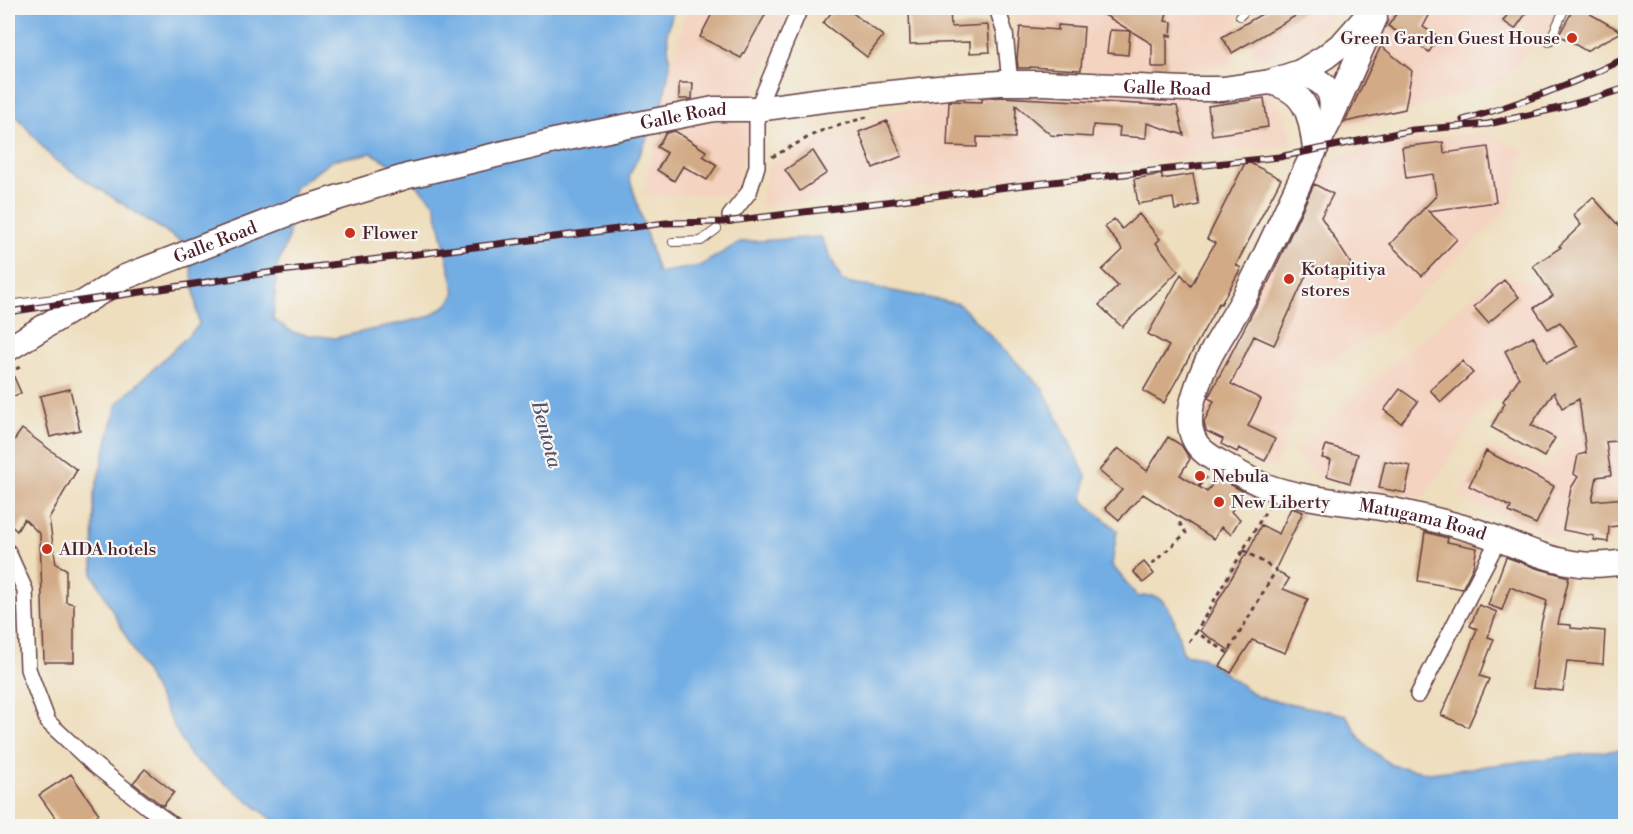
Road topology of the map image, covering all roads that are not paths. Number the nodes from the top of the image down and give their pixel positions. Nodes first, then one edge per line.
1 (800, 8) edge
2 (997, 8) edge
3 (1248, 8) edge
4 (1374, 8) edge
5 (1380, 8) edge
6 (1565, 8) edge
7 (1240, 16) dead end
8 (1549, 42) dead end
9 (1300, 72) junction
10 (1270, 82) junction
11 (1010, 83) junction
12 (757, 109) junction
13 (1330, 120) junction
14 (1315, 148) junction
15 (730, 216) dead end
16 (717, 229) dead end
17 (674, 242) dead end
18 (125, 277) junction
19 (8, 304) edge
20 (15, 358) edge
21 (1498, 540) junction
22 (8, 552) edge
23 (1626, 562) edge
24 (1418, 695) dead end
25 (174, 826) edge

1 - 12 street
2 - 11 street
3 - 7 lane
4 - 9 main road, Galle Road
5 - 13 main road, Matugama Road
6 - 8 lane
9 - 10 main road, Galle Road
9 - 13 main road
10 - 11 main road, Galle Road
10 - 14 main road
11 - 12 main road, Galle Road
12 - 15 street
12 - 18 main road, Galle Road
13 - 14 main road, Matugama Road
14 - 21 main road, Matugama Road
16 - 17 lane
18 - 19 lane
18 - 20 main road, Galle Road
21 - 23 main road, Matugama Road
21 - 24 street
22 - 25 street

